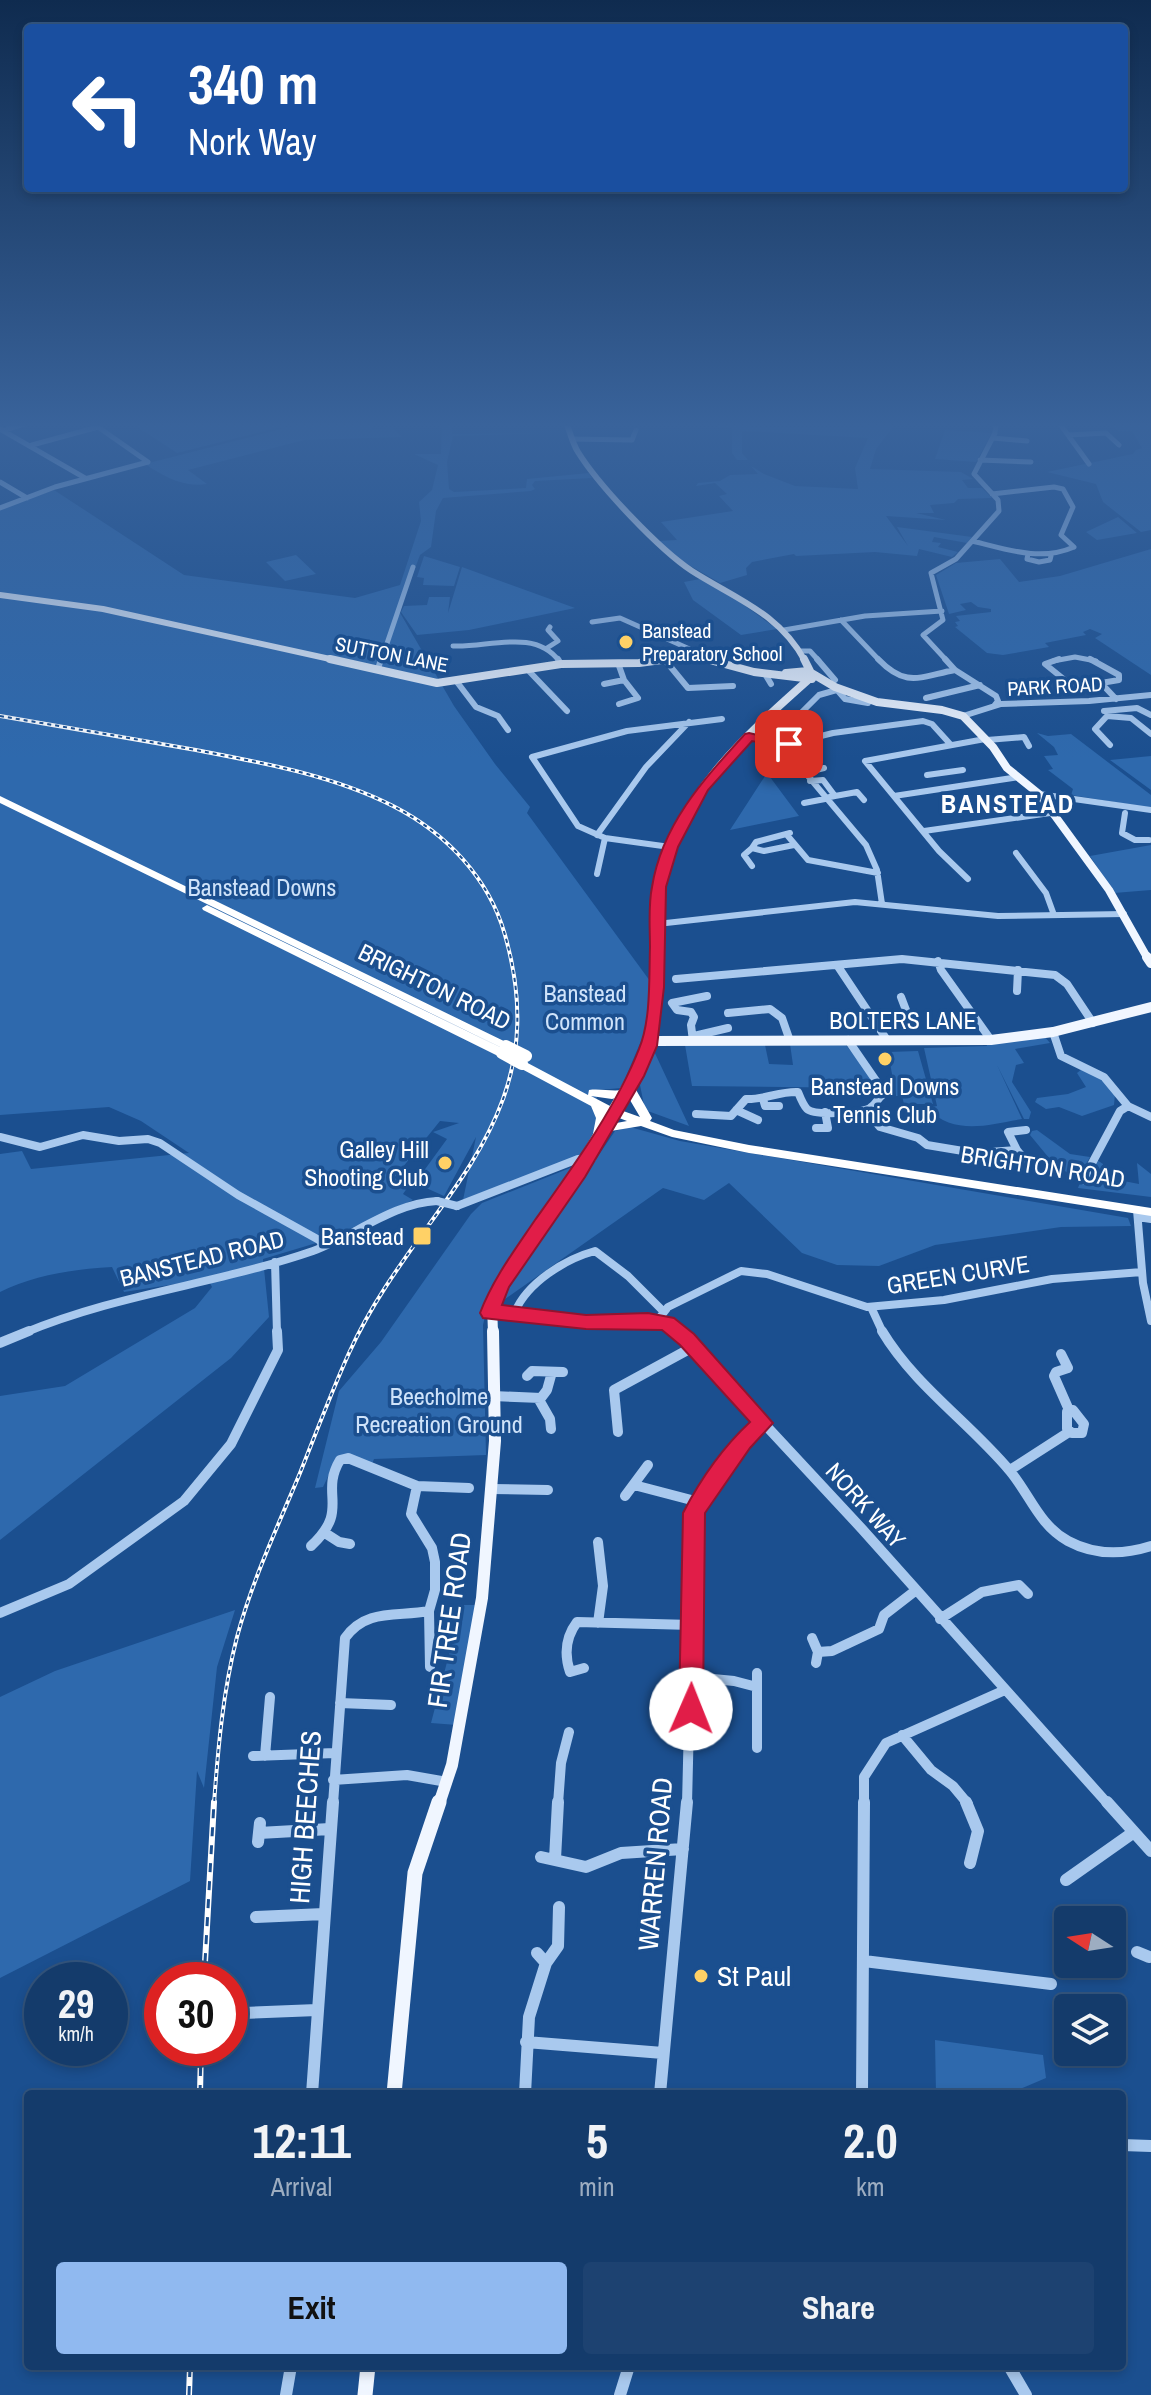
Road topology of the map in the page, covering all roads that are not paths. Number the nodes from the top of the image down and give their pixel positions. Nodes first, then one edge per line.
1 (652, 536) edge
2 (977, 536) edge
3 (1062, 536) edge
4 (972, 541) junction
5 (413, 567) dead end
6 (0, 595) edge
7 (942, 611) junction
8 (841, 620) junction
9 (592, 622) dead end
10 (550, 627) dead end
11 (784, 630) junction
12 (504, 632) dead end
13 (504, 641) junction
14 (453, 646) dead end
15 (547, 648) junction
16 (801, 651) junction
17 (694, 656) junction
18 (665, 660) junction
19 (618, 663) junction
20 (561, 664) junction
21 (378, 669) junction
22 (527, 669) junction
23 (955, 670) junction
24 (800, 672) junction
25 (765, 674) junction
26 (811, 676) junction
27 (624, 680) junction
28 (831, 681) junction
29 (457, 682) junction
30 (1101, 683) junction
31 (604, 684) dead end
32 (771, 684) dead end
33 (980, 685) junction
34 (733, 686) dead end
35 (796, 689) junction
36 (839, 690) junction
37 (1151, 695) edge
38 (926, 698) dead end
39 (1116, 699) junction
40 (1095, 701) junction
41 (868, 703) dead end
42 (996, 703) junction
43 (1017, 703) junction
44 (619, 704) dead end
45 (1005, 704) junction
46 (567, 711) dead end
47 (978, 713) junction
48 (1107, 713) junction
49 (800, 714) dead end
50 (1151, 715) edge
51 (963, 716) junction
52 (722, 719) dead end
53 (689, 722) junction
54 (508, 730) dead end
55 (1151, 734) edge
56 (749, 737) junction
57 (986, 740) junction
58 (782, 745) junction
59 (951, 745) junction
60 (1110, 745) dead end
61 (1029, 746) dead end
62 (824, 768) dead end
63 (963, 770) dead end
64 (803, 772) junction
65 (944, 773) junction
66 (773, 775) dead end
67 (927, 775) dead end
68 (1019, 777) junction
69 (810, 781) junction
70 (956, 788) junction
71 (1039, 794) junction
72 (835, 796) junction
73 (894, 796) junction
74 (0, 799) edge
75 (825, 799) junction
76 (864, 800) dead end
77 (804, 803) dead end
78 (0, 807) edge
79 (1125, 809) junction
80 (1151, 810) edge
81 (1050, 813) junction
82 (924, 831) junction
83 (601, 836) junction
84 (1149, 840) dead end
85 (794, 845) junction
86 (670, 847) junction
87 (752, 848) junction
88 (1016, 853) dead end
89 (752, 866) dead end
90 (878, 873) junction
91 (597, 874) dead end
92 (968, 879) dead end
93 (882, 904) junction
94 (1124, 914) junction
95 (1054, 915) junction
96 (657, 924) junction
97 (938, 961) junction
98 (1151, 963) edge
99 (837, 965) junction
100 (1018, 970) junction
101 (676, 979) dead end
102 (1017, 991) dead end
103 (707, 996) dead end
104 (901, 997) dead end
105 (1149, 1011) edge
106 (728, 1013) dead end
107 (1093, 1023) junction
108 (877, 1025) junction
109 (728, 1028) dead end
110 (1053, 1032) junction
111 (693, 1034) junction
112 (848, 1040) junction
113 (887, 1040) junction
114 (991, 1040) junction
115 (650, 1041) junction
116 (790, 1041) junction
117 (504, 1049) junction
118 (746, 1087) dead end
119 (627, 1092) junction
120 (594, 1098) junction
121 (746, 1099) junction
122 (763, 1099) junction
123 (779, 1106) dead end
124 (1128, 1106) junction
125 (618, 1110) junction
126 (866, 1111) junction
127 (825, 1112) junction
128 (696, 1114) dead end
129 (732, 1116) junction
130 (1151, 1117) edge
131 (758, 1120) dead end
132 (647, 1121) junction
133 (611, 1127) junction
134 (816, 1128) dead end
135 (1026, 1130) dead end
136 (681, 1132) junction
137 (0, 1137) edge
138 (598, 1139) junction
139 (1017, 1150) junction
140 (589, 1158) junction
141 (1031, 1167) dead end
142 (1083, 1180) dead end
143 (1151, 1205) edge
144 (1151, 1212) edge
145 (1137, 1214) junction
146 (1151, 1219) edge
147 (323, 1246) junction
148 (275, 1262) junction
149 (1142, 1272) junction
150 (871, 1307) junction
151 (515, 1312) junction
152 (489, 1313) junction
153 (660, 1316) junction
154 (1151, 1321) edge
155 (0, 1343) edge
156 (693, 1347) junction
157 (1061, 1354) dead end
158 (552, 1372) junction
159 (563, 1372) dead end
160 (527, 1376) dead end
161 (493, 1396) junction
162 (538, 1398) junction
163 (1069, 1410) junction
164 (763, 1423) junction
165 (551, 1429) dead end
166 (618, 1432) dead end
167 (1069, 1432) junction
168 (648, 1465) dead end
169 (1010, 1470) junction
170 (634, 1485) junction
171 (417, 1486) junction
172 (469, 1488) dead end
173 (491, 1489) junction
174 (548, 1490) dead end
175 (625, 1496) dead end
176 (699, 1502) junction
177 (325, 1533) junction
178 (598, 1542) dead end
179 (350, 1544) dead end
180 (311, 1546) dead end
181 (1151, 1546) edge
182 (915, 1591) junction
183 (1028, 1594) dead end
184 (429, 1611) junction
185 (0, 1613) edge
186 (940, 1619) junction
187 (598, 1623) junction
188 (692, 1625) junction
189 (812, 1638) dead end
190 (430, 1667) dead end
191 (584, 1668) dead end
192 (757, 1673) dead end
193 (692, 1677) junction
194 (757, 1687) junction
195 (1005, 1690) junction
196 (270, 1697) dead end
197 (340, 1703) junction
198 (391, 1705) dead end
199 (569, 1732) dead end
200 (902, 1735) junction
201 (757, 1748) dead end
202 (335, 1753) junction
203 (333, 1780) junction
204 (447, 1782) junction
205 (330, 1829) junction
206 (259, 1832) dead end
207 (1134, 1832) junction
208 (683, 1849) junction
209 (1151, 1851) edge
210 (541, 1857) dead end
211 (555, 1859) junction
212 (969, 1864) dead end
213 (1076, 1877) dead end
214 (559, 1907) dead end
215 (324, 1914) junction
216 (256, 1917) dead end
217 (1137, 1952) dead end
218 (537, 1953) dead end
219 (1150, 1957) edge
220 (864, 1961) junction
221 (546, 1963) junction
222 (1051, 1984) dead end
223 (317, 2010) junction
224 (248, 2013) edge
225 (526, 2042) junction
226 (663, 2053) junction
227 (312, 2090) edge
228 (394, 2090) edge
229 (525, 2090) edge
230 (660, 2090) edge
231 (862, 2090) edge
232 (1126, 2145) edge
233 (1151, 2146) edge
234 (290, 2370) edge
235 (368, 2370) edge
236 (628, 2370) edge
237 (1011, 2370) edge
238 (286, 2395) edge
239 (365, 2395) edge
240 (620, 2395) edge
241 (1026, 2395) edge

1 - 11 main road
2 - 4 street
3 - 4 street
4 - 7 street
5 - 21 street
6 - 21 main road, SUTTON LANE
7 - 8 street
7 - 23 street
8 - 11 street
8 - 23 street
9 - 17 street
10 - 15 street
11 - 16 main road
12 - 13 street
13 - 14 street
13 - 15 street
15 - 20 street
16 - 24 main road
16 - 28 street
17 - 18 main road, SUTTON LANE
17 - 25 main road, SUTTON LANE
18 - 19 main road, SUTTON LANE
18 - 34 street
19 - 20 main road, SUTTON LANE
19 - 27 street
20 - 22 main road, SUTTON LANE
21 - 29 main road, SUTTON LANE
22 - 29 main road, SUTTON LANE
22 - 46 street
23 - 33 street
24 - 25 main road, SUTTON LANE
24 - 26 main road, SUTTON LANE
24 - 26 main road
24 - 35 main road
25 - 32 street
26 - 28 main road
26 - 35 main road, FIR TREE ROAD
27 - 31 street
27 - 44 street
28 - 36 main road
29 - 54 street
30 - 30 street
30 - 39 street
33 - 38 street
33 - 42 street
35 - 56 main road, FIR TREE ROAD
36 - 41 street
36 - 49 street
36 - 51 main road
37 - 39 street, PARK ROAD
39 - 40 street, PARK ROAD
40 - 43 street, PARK ROAD
40 - 48 street
42 - 43 street
42 - 45 street, PARK ROAD
42 - 47 street, PARK ROAD
43 - 45 street, PARK ROAD
45 - 47 street
47 - 51 street, PARK ROAD
48 - 50 street
48 - 55 street
48 - 60 street
51 - 57 main road
52 - 53 street
53 - 83 street
53 - 83 street
56 - 58 street
56 - 86 main road, FIR TREE ROAD
57 - 59 street
57 - 61 street
57 - 68 main road
58 - 59 street
58 - 64 street
59 - 73 street
62 - 64 street
63 - 65 street
64 - 66 street
64 - 69 street
65 - 67 street
65 - 70 street
68 - 70 street
68 - 71 main road
69 - 72 street
69 - 75 street
70 - 73 street
71 - 79 street
71 - 81 main road
72 - 75 street
72 - 76 street
73 - 82 street
74 - 117 highway, BRIGHTON ROAD
75 - 77 street
75 - 90 street
78 - 117 highway, BRIGHTON ROAD
79 - 80 street
79 - 84 street
81 - 82 street
81 - 94 main road
82 - 92 street
83 - 86 street
83 - 91 street
85 - 87 street
85 - 87 street
85 - 90 street
86 - 96 main road, FIR TREE ROAD
87 - 89 street
88 - 95 street
90 - 93 street
93 - 95 street
93 - 96 street
94 - 95 street
94 - 98 main road
96 - 115 main road, FIR TREE ROAD
97 - 99 street
97 - 100 street
97 - 114 street
99 - 101 street
99 - 108 street
100 - 102 street
100 - 107 street
103 - 111 street
104 - 108 street
105 - 107 main road, BOLTERS LANE
106 - 116 street
107 - 110 main road, BOLTERS LANE
108 - 113 street
109 - 111 street
110 - 114 main road, BOLTERS LANE
110 - 124 street
111 - 115 main road, BOLTERS LANE
111 - 116 main road, BOLTERS LANE
112 - 113 main road, BOLTERS LANE
112 - 116 main road, BOLTERS LANE
112 - 126 street
113 - 114 main road, BOLTERS LANE
115 - 119 main road, FIR TREE ROAD
117 - 120 highway, BRIGHTON ROAD, bridge
118 - 121 street
119 - 120 highway
119 - 125 main road, FIR TREE ROAD
119 - 132 highway
120 - 125 highway, BRIGHTON ROAD
120 - 138 highway
121 - 122 street
121 - 129 street
122 - 123 street
122 - 127 street
124 - 130 street
124 - 142 street
125 - 132 highway, BRIGHTON ROAD
125 - 133 main road, FIR TREE ROAD
125 - 138 main road, FIR TREE ROAD
126 - 127 street
126 - 139 street
127 - 134 street
128 - 129 street
129 - 131 street
132 - 133 highway
132 - 136 highway, BRIGHTON ROAD
133 - 140 main road, FIR TREE ROAD
135 - 139 street
136 - 143 highway, BRIGHTON ROAD
136 - 145 highway, BRIGHTON ROAD
137 - 147 street
138 - 140 main road, FIR TREE ROAD
139 - 141 street
140 - 147 street, BANSTEAD ROAD, bridge
140 - 152 main road, FIR TREE ROAD
144 - 145 highway, BRIGHTON ROAD
145 - 146 street, BRIGHTON ROAD
145 - 149 street
147 - 148 street, BANSTEAD ROAD
148 - 155 street, BANSTEAD ROAD
148 - 185 street
149 - 150 street, GREEN CURVE
149 - 154 street
150 - 153 street, GREEN CURVE
150 - 169 street
151 - 152 street
151 - 153 street
151 - 153 street, NORK WAY
152 - 161 main road, FIR TREE ROAD
153 - 156 street, NORK WAY
156 - 164 street, NORK WAY
156 - 166 street
157 - 163 street
158 - 159 street
158 - 160 street
158 - 162 street
161 - 162 street
161 - 173 main road, FIR TREE ROAD
162 - 165 street
163 - 167 street
163 - 167 street
164 - 176 street, WARREN ROAD
164 - 182 street, NORK WAY
167 - 169 street
168 - 170 street
169 - 181 street
170 - 175 street
170 - 176 street
171 - 172 street
171 - 177 street
171 - 184 street
173 - 174 street
173 - 204 main road, FIR TREE ROAD
176 - 188 street, WARREN ROAD
177 - 179 street
177 - 180 street
178 - 187 street
182 - 186 street, NORK WAY
182 - 189 street
183 - 186 street
184 - 190 street
184 - 197 street, HIGH BEECHES
186 - 195 street, NORK WAY
187 - 188 street
187 - 191 street
188 - 193 street, WARREN ROAD
192 - 194 street
193 - 194 street
193 - 208 street, WARREN ROAD
194 - 201 street
195 - 200 street
195 - 207 street, NORK WAY
196 - 202 street
197 - 198 street
197 - 202 street, HIGH BEECHES
199 - 211 street
200 - 212 street
200 - 220 street
202 - 203 street, HIGH BEECHES
203 - 204 street
203 - 205 street, HIGH BEECHES
204 - 228 main road, FIR TREE ROAD
205 - 206 street
205 - 215 street, HIGH BEECHES
207 - 209 street, NORK WAY
207 - 213 street
208 - 211 street
208 - 226 street, WARREN ROAD
210 - 211 street
214 - 221 street
215 - 216 street
215 - 223 street, HIGH BEECHES
217 - 219 street
218 - 221 street
220 - 222 street
220 - 231 street
221 - 225 street
223 - 224 street
223 - 227 street, HIGH BEECHES
225 - 226 street
225 - 229 street
226 - 230 street, WARREN ROAD
232 - 233 street
234 - 238 street
235 - 239 main road
236 - 240 street
237 - 241 street

